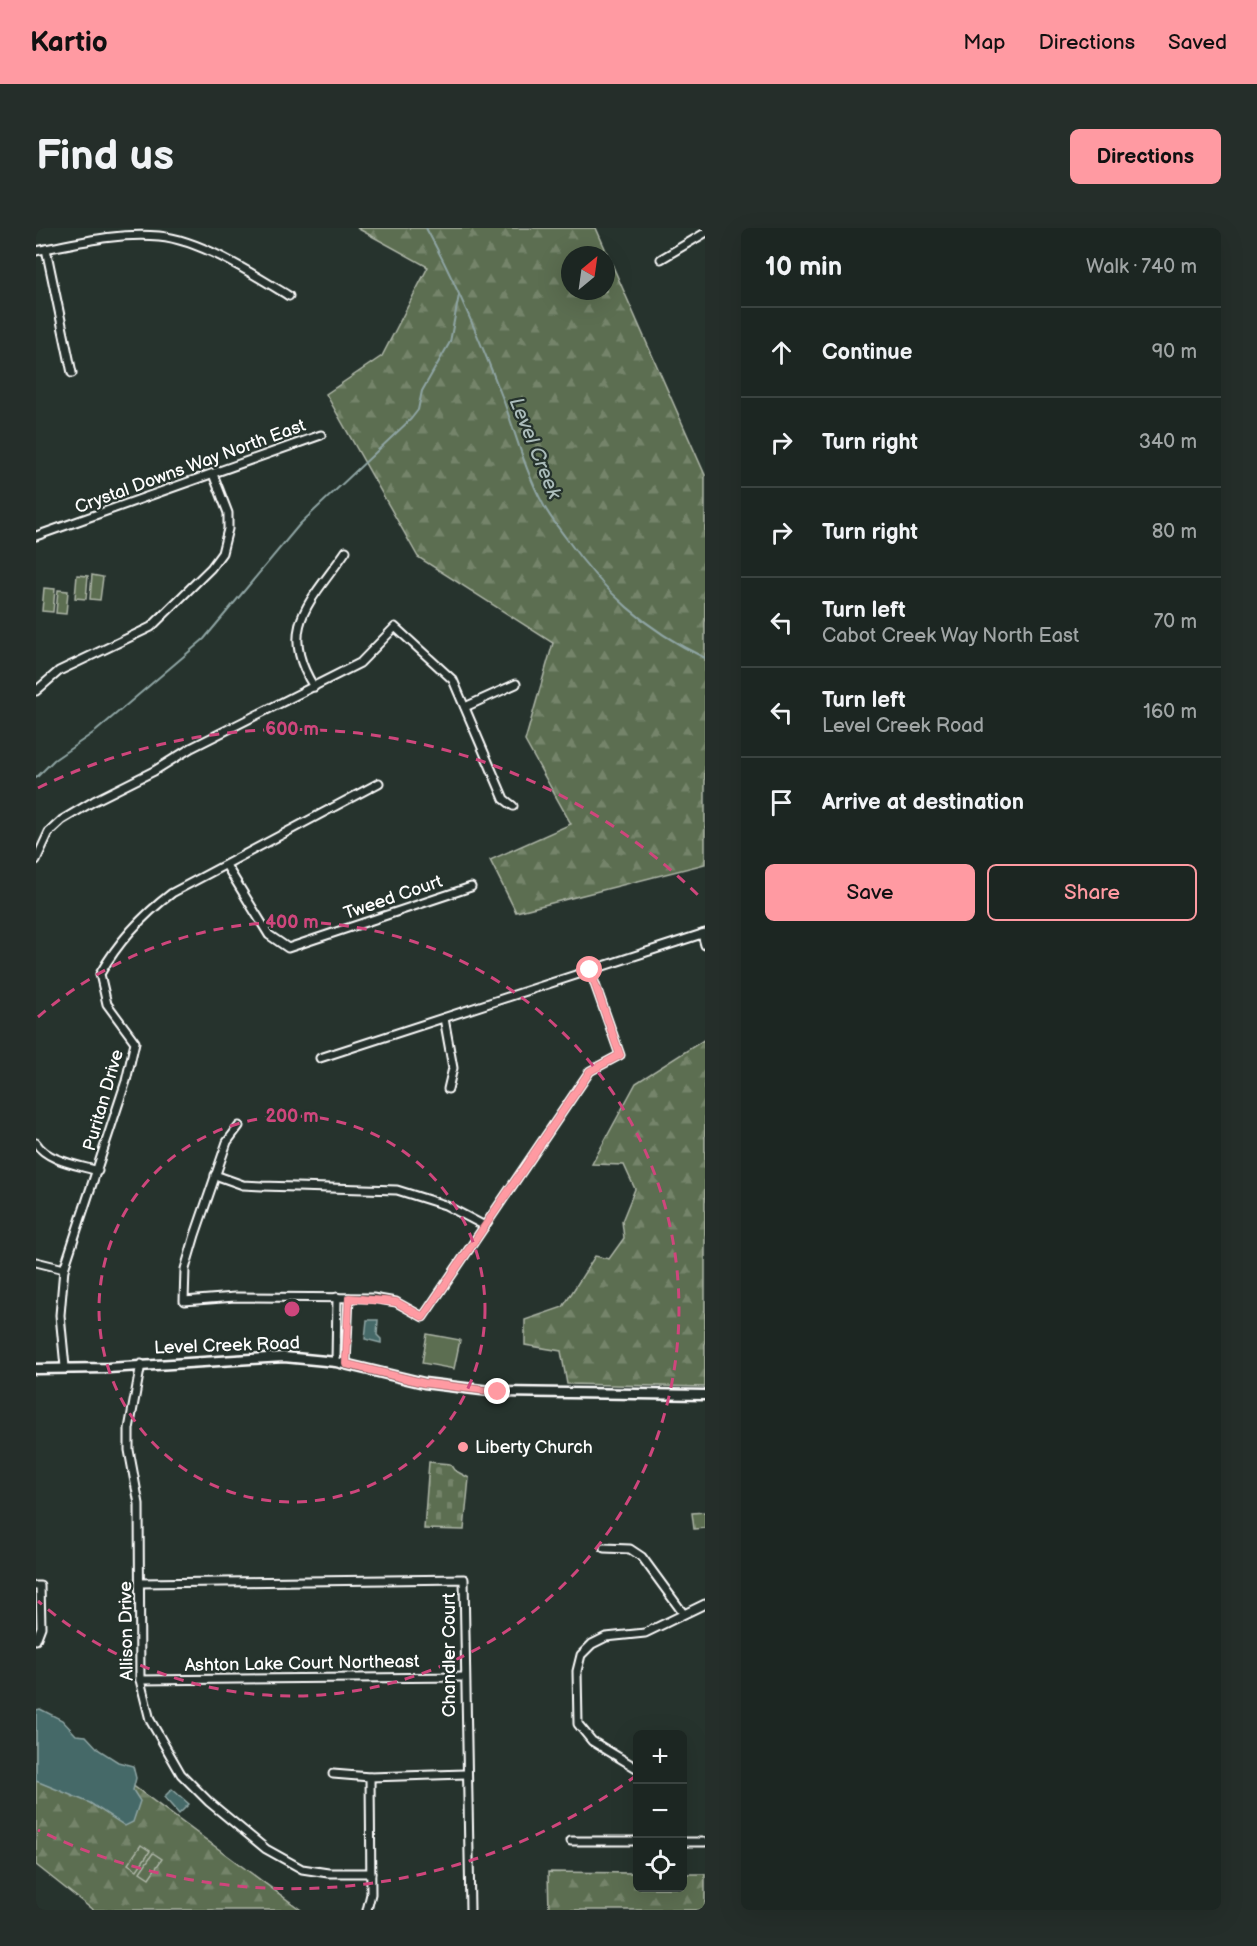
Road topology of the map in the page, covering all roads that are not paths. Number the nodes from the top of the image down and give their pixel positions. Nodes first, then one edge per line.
1 (705, 233) edge
2 (46, 249) junction
3 (36, 251) edge
4 (661, 259) dead end
5 (289, 296) dead end
6 (72, 373) dead end
7 (321, 435) dead end
8 (213, 474) junction
9 (36, 536) edge
10 (346, 551) dead end
11 (516, 684) dead end
12 (314, 687) junction
13 (36, 691) edge
14 (465, 707) junction
15 (379, 783) dead end
16 (513, 806) dead end
17 (36, 860) edge
18 (226, 865) junction
19 (471, 887) dead end
20 (703, 933) edge
21 (705, 945) edge
22 (590, 970) junction
23 (444, 1018) junction
24 (320, 1058) dead end
25 (448, 1089) dead end
26 (239, 1126) dead end
27 (36, 1143) edge
28 (98, 1172) junction
29 (215, 1175) junction
30 (485, 1226) junction
31 (36, 1262) edge
32 (64, 1269) junction
33 (337, 1297) junction
34 (349, 1298) junction
35 (336, 1362) junction
36 (141, 1364) junction
37 (346, 1364) junction
38 (65, 1367) junction
39 (36, 1369) edge
40 (705, 1395) edge
41 (604, 1548) dead end
42 (140, 1583) junction
43 (36, 1586) edge
44 (705, 1604) edge
45 (683, 1613) junction
46 (36, 1641) edge
47 (464, 1677) junction
48 (140, 1680) junction
49 (633, 1766) edge
50 (333, 1773) dead end
51 (465, 1774) junction
52 (370, 1777) junction
53 (571, 1840) dead end
54 (633, 1841) edge
55 (687, 1842) edge
56 (705, 1842) edge
57 (371, 1873) junction
58 (367, 1910) edge
59 (470, 1910) edge

1 - 4 street
2 - 3 street
2 - 5 street
2 - 6 street
7 - 8 street, Crystal Downs Way North East
8 - 9 street, Crystal Downs Way North East
8 - 13 street
10 - 12 street
11 - 14 street
12 - 14 street
12 - 17 street
14 - 16 street
15 - 18 street, Puritan Drive
18 - 19 street, Tweed Court
18 - 28 street, Puritan Drive
20 - 21 street
20 - 22 street
22 - 23 street
22 - 30 street
23 - 24 street
23 - 25 street
26 - 29 street
27 - 28 street
28 - 32 street, Puritan Drive
29 - 30 street
29 - 33 street
30 - 34 street
31 - 32 street
32 - 38 street, Puritan Drive
33 - 34 street
33 - 35 street
34 - 37 street
35 - 36 street, Level Creek Road
35 - 37 street, Level Creek Road
36 - 38 street, Level Creek Road
36 - 42 street, Allison Drive
37 - 40 street, Level Creek Road
38 - 39 street, Level Creek Road
41 - 45 street
42 - 47 street, Chandler Court
42 - 48 street, Allison Drive
43 - 46 street
44 - 45 street
45 - 49 street
47 - 48 street, Ashton Lake Court Northeast
47 - 51 street, Chandler Court
48 - 57 street, Allison Drive
50 - 52 street
51 - 52 street
51 - 59 street, Chandler Court
52 - 57 street
53 - 54 street
55 - 56 street
57 - 58 street

